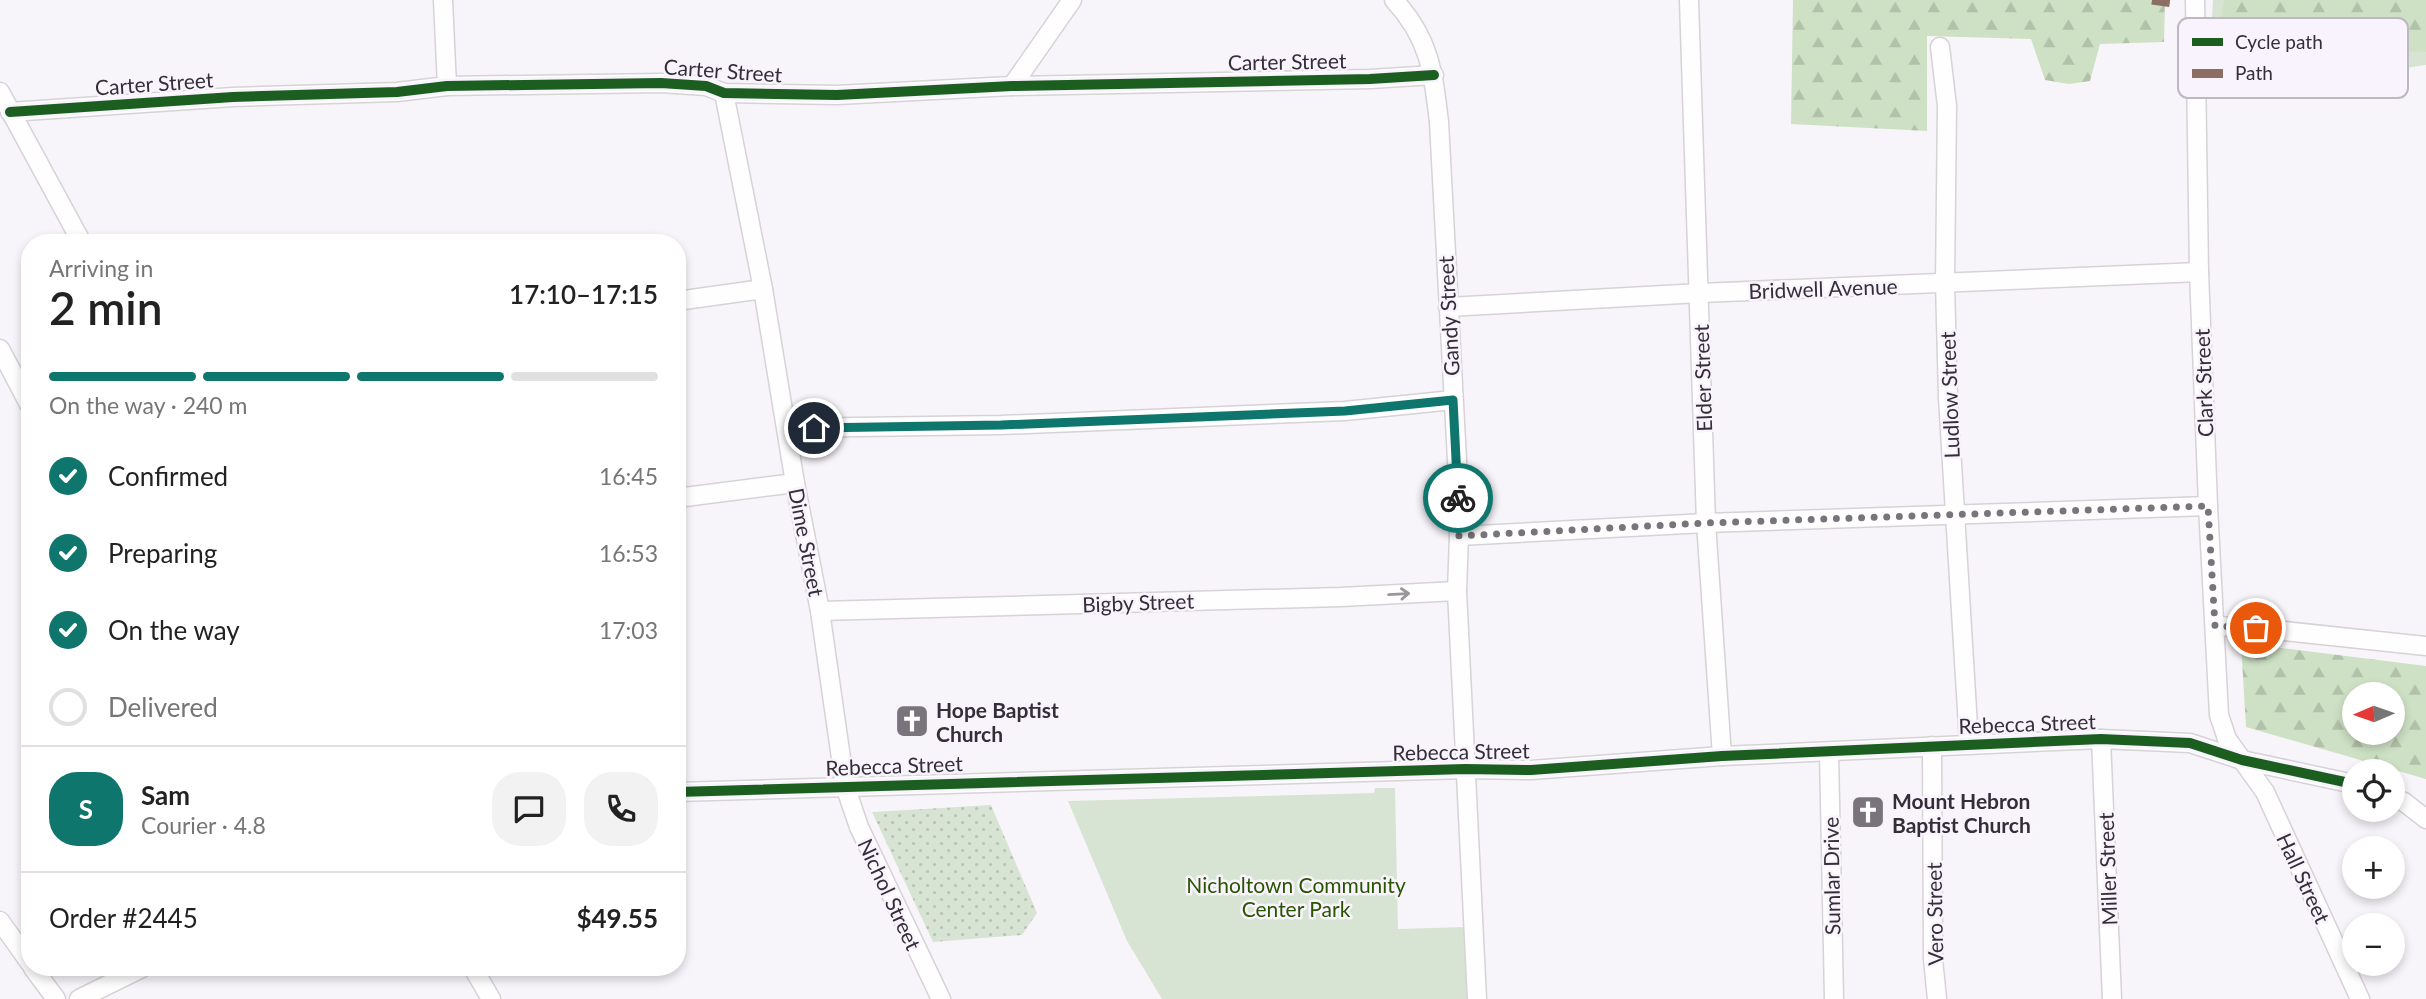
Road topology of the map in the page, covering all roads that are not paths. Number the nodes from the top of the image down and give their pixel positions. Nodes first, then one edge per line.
1 (443, 0) edge
2 (1072, 0) edge
3 (1394, 0) edge
4 (1689, 0) edge
5 (2195, 0) edge
6 (2195, 18) edge
7 (1940, 47) dead end
8 (1434, 75) junction
9 (447, 86) junction
10 (1012, 86) junction
11 (0, 92) edge
12 (724, 93) junction
13 (2196, 98) edge
14 (10, 112) junction
15 (77, 234) edge
16 (2199, 272) junction
17 (1945, 283) junction
18 (763, 289) junction
19 (1700, 293) junction
20 (686, 300) edge
21 (1448, 307) junction
22 (0, 349) edge
23 (21, 389) edge
24 (1453, 400) junction
25 (787, 428) junction
26 (795, 483) junction
27 (686, 497) edge
28 (2208, 506) junction
29 (1954, 514) junction
30 (1706, 523) junction
31 (1459, 536) junction
32 (1457, 591) junction
33 (820, 611) junction
34 (2215, 626) junction
35 (2426, 646) edge
36 (2101, 739) junction
37 (1969, 743) junction
38 (1932, 746) junction
39 (1829, 752) junction
40 (1722, 756) junction
41 (2242, 760) junction
42 (1465, 769) junction
43 (2342, 781) edge
44 (845, 786) junction
45 (686, 792) edge
46 (2405, 803) edge
47 (2426, 819) edge
48 (0, 921) edge
49 (21, 950) edge
50 (39, 976) edge
51 (126, 976) edge
52 (478, 976) edge
53 (56, 999) edge
54 (79, 999) edge
55 (491, 999) edge
56 (941, 999) edge
57 (1477, 999) edge
58 (1834, 999) edge
59 (1937, 999) edge
60 (2112, 999) edge
61 (2360, 999) edge

1 - 9 street
2 - 10 street
3 - 8 street, Gandy Street
4 - 19 street, Elder Street
5 - 6 street, Clark Street
7 - 17 street, Ludlow Street
8 - 10 street, Carter Street
8 - 21 street, Gandy Street
9 - 12 street, Carter Street
9 - 14 street, Carter Street
10 - 12 street, Carter Street
11 - 14 street
12 - 18 street, Dime Street
13 - 16 street, Clark Street
14 - 15 street
16 - 17 street, Bridwell Avenue
16 - 28 street, Clark Street
17 - 19 street, Bridwell Avenue
17 - 29 street, Ludlow Street
18 - 20 street
18 - 25 street, Dime Street
19 - 21 street, Bridwell Avenue
19 - 30 street, Elder Street
21 - 24 street, Gandy Street
22 - 23 street
24 - 25 street
24 - 31 street, Gandy Street
25 - 26 street, Dime Street
26 - 27 street
26 - 33 street, Dime Street
28 - 29 street
28 - 34 street, Clark Street
29 - 30 street
29 - 37 street, Ludlow Street
30 - 31 street
30 - 40 street, Elder Street
31 - 32 street, Gandy Street
33 -> 32 street, Bigby Street
32 - 42 street, Gandy Street
33 - 44 street, Dime Street
34 - 35 street
34 - 41 street, Clark Street
36 - 37 street, Rebecca Street
36 - 41 street, Rebecca Street
36 - 60 street, Miller Street
37 - 38 street, Rebecca Street
38 - 39 street, Rebecca Street
38 - 59 street, Vero Street
39 - 40 street, Rebecca Street
39 - 58 street, Sumlar Drive
40 - 42 street, Rebecca Street
41 - 43 street, Rebecca Street
41 - 61 street, Hall Street
42 - 44 street, Rebecca Street
42 - 57 street
44 - 45 street, Rebecca Street
44 - 56 street, Nichol Street
46 - 47 street
48 - 49 street
50 - 53 street
51 - 54 street
52 - 55 street

